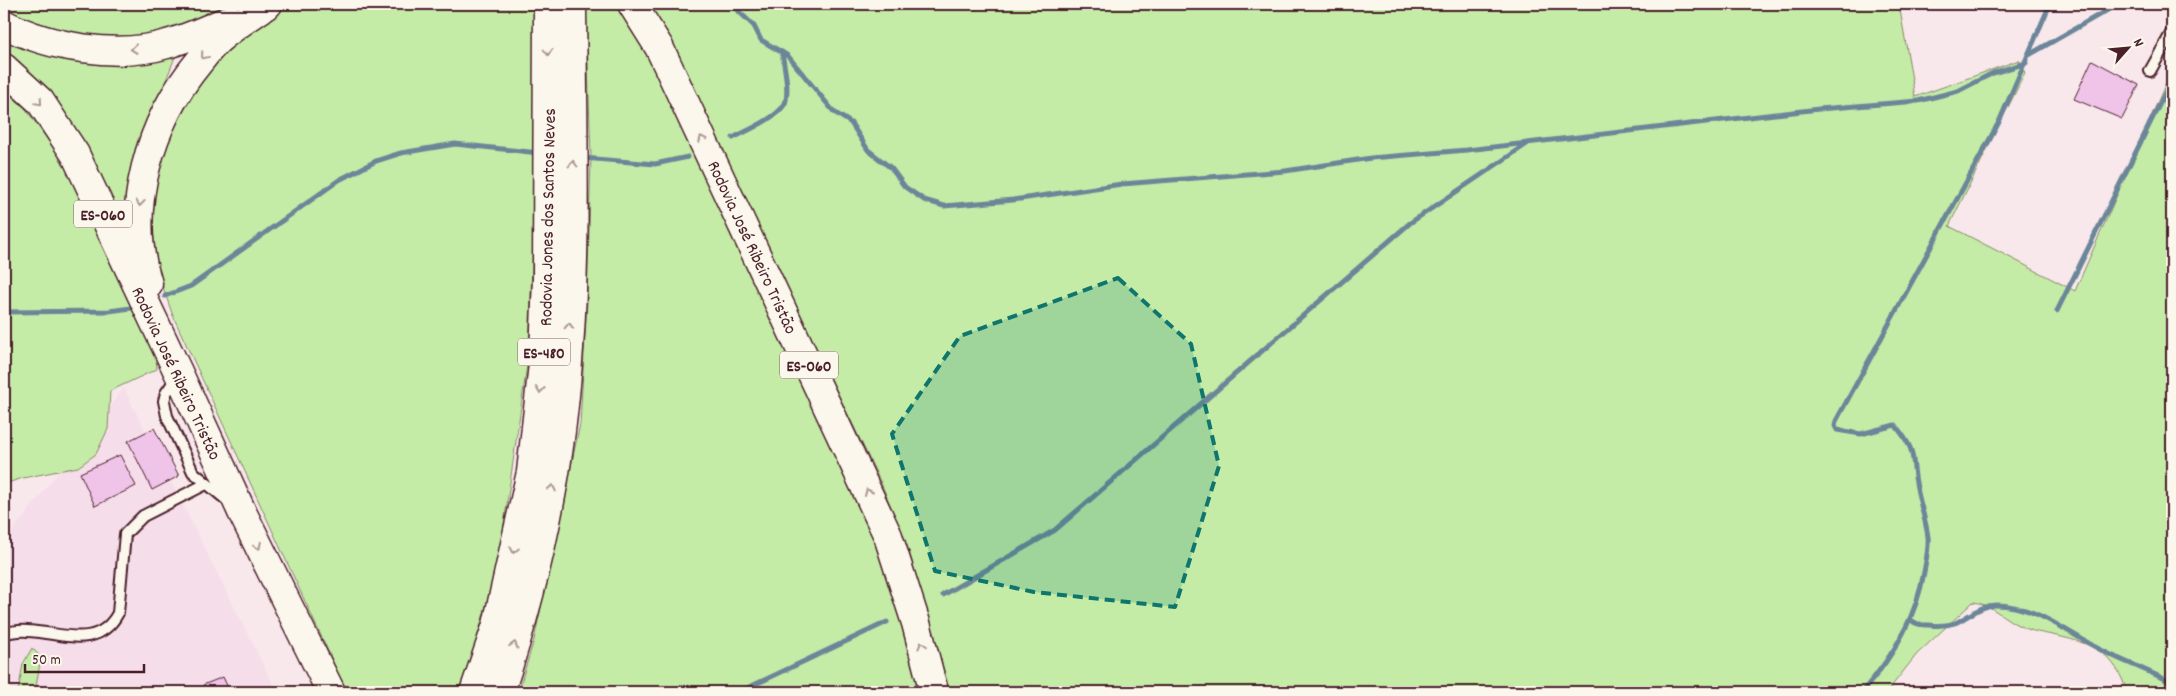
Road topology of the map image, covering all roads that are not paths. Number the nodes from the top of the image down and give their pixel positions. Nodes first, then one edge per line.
1 (262, 4) edge
2 (268, 4) edge
3 (548, 4) edge
4 (572, 4) edge
5 (632, 4) edge
6 (641, 4) edge
7 (4, 24) edge
8 (2172, 32) edge
9 (659, 47) junction
10 (4, 68) edge
11 (2150, 71) dead end
12 (180, 374) junction
13 (206, 484) junction
14 (242, 512) junction
15 (4, 634) edge
16 (331, 692) edge
17 (474, 692) edge
18 (500, 692) edge
19 (934, 692) edge

1 -> 7 main road
2 -> 12 main road
3 -> 17 main road, Rodovia Jones dos Santos Neves / ES-480
18 -> 4 main road, Rodovia Jones dos Santos Neves / ES-480
5 - 9 main road, Rodovia José Ribeiro Tristão / ES-060
6 - 9 main road
8 - 11 lane
19 -> 9 main road, Rodovia José Ribeiro Tristão / ES-060
10 -> 12 main road, Rodovia José Ribeiro Tristão / ES-060
12 - 13 lane
12 - 14 main road, Rodovia José Ribeiro Tristão / ES-060
13 - 14 lane
13 - 15 lane
14 -> 16 main road, Rodovia José Ribeiro Tristão / ES-060

